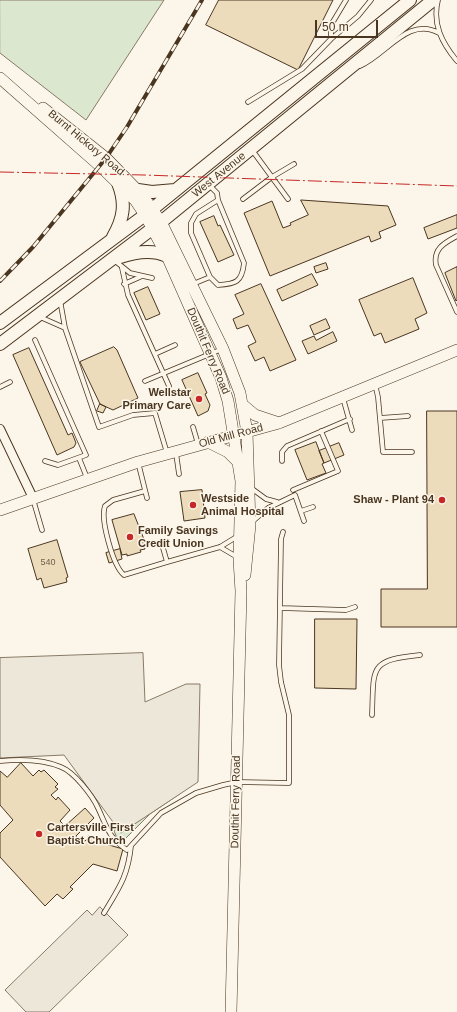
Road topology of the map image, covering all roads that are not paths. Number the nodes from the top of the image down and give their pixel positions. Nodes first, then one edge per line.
1 (346, 0) edge
2 (371, 0) edge
3 (410, 0) edge
4 (433, 0) edge
5 (438, 0) edge
6 (439, 33) junction
7 (330, 39) junction
8 (457, 61) edge
9 (350, 70) junction
10 (0, 74) edge
11 (0, 78) edge
12 (248, 102) dead end
13 (252, 150) junction
14 (294, 164) dead end
15 (272, 177) junction
16 (118, 183) junction
17 (209, 184) junction
18 (138, 190) junction
19 (175, 190) junction
20 (243, 198) dead end
21 (288, 199) dead end
22 (218, 200) junction
23 (149, 212) junction
24 (157, 226) junction
25 (457, 236) edge
26 (110, 242) junction
27 (167, 256) junction
28 (118, 264) junction
29 (210, 276) junction
30 (141, 277) junction
31 (152, 278) dead end
32 (124, 284) junction
33 (192, 284) junction
34 (181, 289) junction
35 (60, 300) junction
36 (457, 312) edge
37 (38, 316) junction
38 (0, 323) edge
39 (65, 328) junction
40 (35, 340) dead end
41 (0, 344) edge
42 (175, 346) dead end
43 (223, 349) junction
44 (457, 350) edge
45 (155, 354) junction
46 (210, 354) junction
47 (164, 373) junction
48 (144, 381) dead end
49 (10, 382) dead end
50 (374, 384) junction
51 (169, 386) dead end
52 (0, 387) edge
53 (343, 397) junction
54 (243, 405) junction
55 (408, 416) dead end
56 (350, 418) junction
57 (380, 418) junction
58 (279, 423) junction
59 (194, 427) dead end
60 (0, 429) edge
61 (352, 430) dead end
62 (322, 431) junction
63 (247, 432) junction
64 (235, 435) junction
65 (2, 438) edge
66 (203, 444) junction
67 (171, 452) junction
68 (412, 452) dead end
69 (79, 458) junction
70 (45, 461) dead end
71 (282, 461) dead end
72 (138, 462) junction
73 (239, 463) junction
74 (179, 474) dead end
75 (87, 478) junction
76 (291, 485) dead end
77 (249, 486) junction
78 (293, 490) junction
79 (145, 492) junction
80 (295, 495) junction
81 (33, 498) junction
82 (147, 498) dead end
83 (218, 499) dead end
84 (240, 500) junction
85 (277, 502) junction
86 (313, 506) dead end
87 (0, 510) edge
88 (301, 511) junction
89 (304, 521) dead end
90 (250, 525) junction
91 (42, 530) dead end
92 (283, 532) dead end
93 (240, 534) junction
94 (220, 547) junction
95 (163, 548) dead end
96 (240, 560) junction
97 (168, 562) junction
98 (241, 591) junction
99 (355, 607) dead end
100 (280, 608) junction
101 (420, 656) dead end
102 (372, 715) dead end
103 (0, 761) edge
104 (237, 782) junction
105 (131, 846) junction
106 (104, 913) dead end
107 (231, 1012) edge

1 - 7 lane
2 - 7 lane
3 - 19 main road, West Avenue
4 - 9 main road, West Avenue
5 - 6 lane
6 - 8 lane
6 - 9 lane
7 - 12 lane
9 - 13 main road, West Avenue
10 - 18 street, Burnt Hickory Road
11 - 16 street, Burnt Hickory Road
13 - 15 lane
13 - 17 main road, West Avenue
14 - 15 lane
15 - 20 lane
15 - 21 lane
16 - 23 street, Burnt Hickory Road
16 - 26 main road
17 - 22 lane
17 - 24 main road, West Avenue
18 - 19 main road
18 - 23 street, Burnt Hickory Road
19 - 23 main road, West Avenue
22 - 29 lane
22 - 29 lane
23 - 24 street, Burnt Hickory Road
23 - 26 main road, West Avenue
24 - 27 street, Douthit Ferry Road
24 - 28 main road, West Avenue
24 - 33 street, Douthit Ferry Road
25 - 36 lane
26 - 38 main road, West Avenue
27 - 28 main road
27 - 34 street, Douthit Ferry Road
28 - 30 lane
28 - 32 lane
28 - 35 main road, West Avenue
29 - 33 lane
30 - 31 lane
30 - 32 lane
32 - 45 lane
33 - 34 lane
33 - 43 street, Douthit Ferry Road
34 - 46 street, Douthit Ferry Road
35 - 37 main road, West Avenue
35 - 39 lane
37 - 39 lane
37 - 41 main road, West Avenue
39 - 67 lane
40 - 69 lane
42 - 45 lane
43 - 46 lane
43 - 54 street, Douthit Ferry Road
44 - 50 street, Old Mill Road
45 - 47 lane
46 - 47 lane
46 - 64 street, Douthit Ferry Road
47 - 48 lane
47 - 51 lane
49 - 52 lane
50 - 53 street, Old Mill Road
50 - 57 lane
53 - 56 lane
53 - 58 street, Old Mill Road
54 - 58 street
54 - 63 street, Douthit Ferry Road
55 - 57 lane
56 - 61 lane
56 - 62 lane
57 - 68 lane
58 - 63 street, Old Mill Road
59 - 66 lane
60 - 65 street
62 - 71 lane
62 - 78 lane
63 - 64 street, Old Mill Road
63 - 77 street, Douthit Ferry Road
64 - 66 street, Old Mill Road
64 - 73 street, Douthit Ferry Road
65 - 81 street
66 - 67 street, Old Mill Road
66 - 73 street
67 - 72 street, Old Mill Road
67 - 74 lane
69 - 70 lane
69 - 75 lane
72 - 75 street, Old Mill Road
72 - 79 lane
73 - 84 street, Douthit Ferry Road
75 - 81 street, Old Mill Road
76 - 78 lane
77 - 85 lane
77 - 90 street, Douthit Ferry Road
78 - 80 lane
79 - 82 lane
79 - 97 lane
80 - 85 lane
80 - 88 lane
81 - 87 street, Old Mill Road
81 - 91 lane
83 - 84 lane
84 - 93 street, Douthit Ferry Road
85 - 90 lane
86 - 88 lane
88 - 89 lane
90 - 98 street, Douthit Ferry Road
92 - 100 lane
93 - 94 lane
93 - 96 street, Douthit Ferry Road
94 - 96 lane
94 - 97 lane
95 - 97 lane
96 - 98 street, Douthit Ferry Road
98 - 104 street, Douthit Ferry Road
99 - 100 lane
100 - 104 lane
101 - 102 lane
103 - 105 lane
104 - 105 lane
104 - 107 street, Douthit Ferry Road
105 - 106 lane

